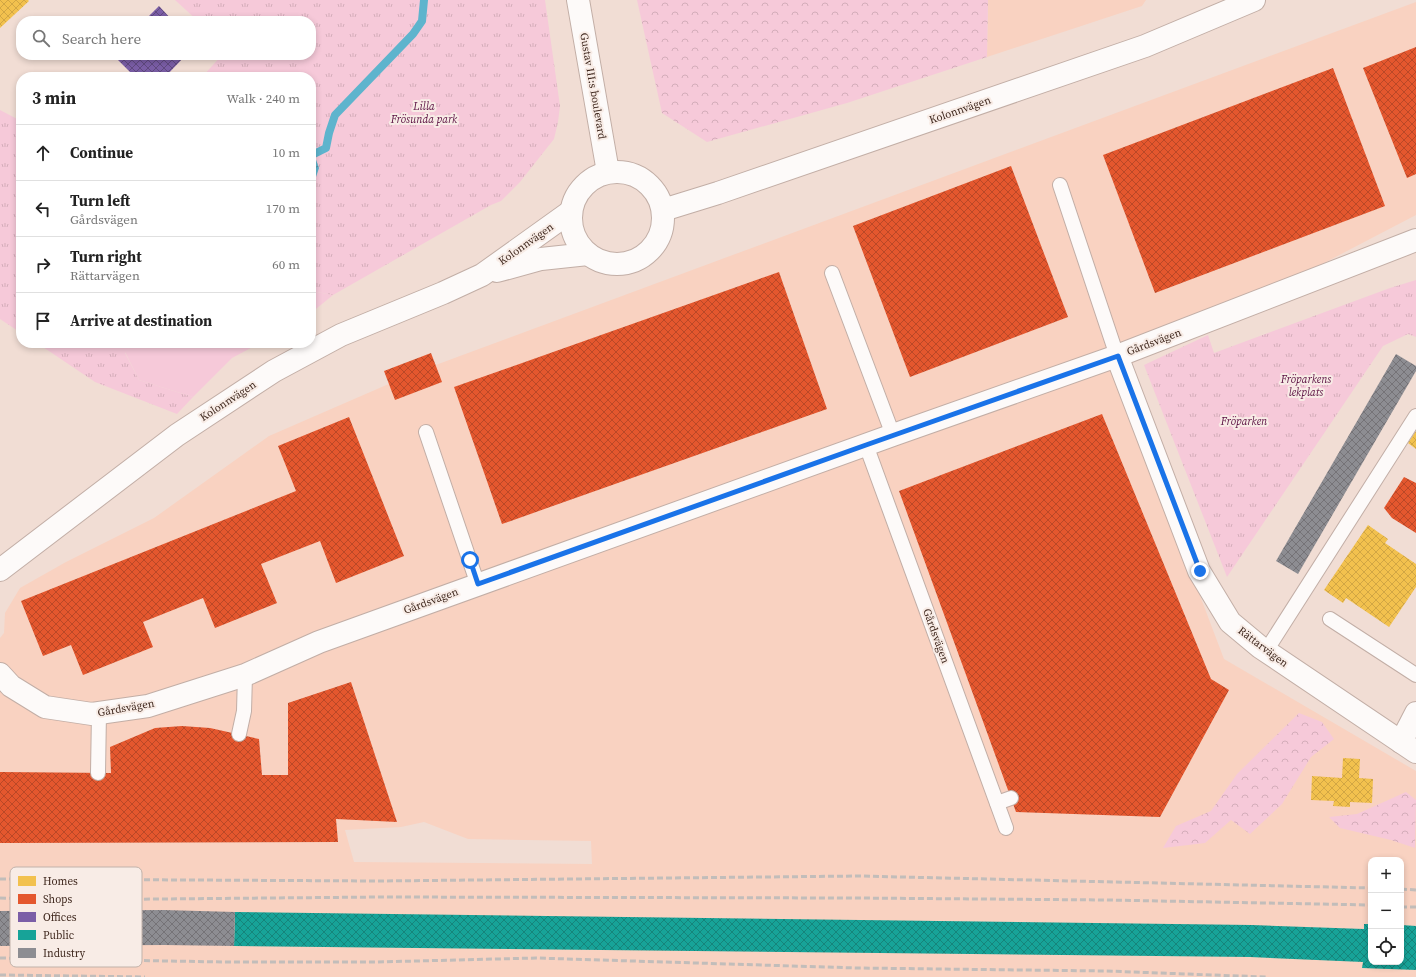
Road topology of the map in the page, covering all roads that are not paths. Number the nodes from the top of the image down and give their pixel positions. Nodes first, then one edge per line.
1 (578, 0) edge
2 (1254, 0) edge
3 (608, 172) junction
4 (1060, 185) dead end
5 (663, 210) junction
6 (570, 212) junction
7 (1416, 240) edge
8 (588, 254) junction
9 (832, 274) dead end
10 (482, 275) junction
11 (1118, 356) junction
12 (1416, 416) edge
13 (426, 432) dead end
14 (893, 435) junction
15 (866, 445) junction
16 (0, 570) edge
17 (478, 584) junction
18 (1330, 619) dead end
19 (1266, 651) junction
20 (0, 674) edge
21 (245, 675) junction
22 (1416, 675) edge
23 (99, 713) junction
24 (1416, 713) edge
25 (239, 734) dead end
26 (1408, 747) edge
27 (98, 773) dead end
28 (1011, 798) dead end
29 (997, 803) junction
30 (1006, 828) dead end

1 - 3 street, Gustav III:s boulevard
2 - 5 street, Kolonnvägen
3 - 5 street
3 - 6 street
4 - 11 lane
5 - 8 street
6 - 8 street
6 - 10 street, Kolonnvägen
7 - 11 street, Gårdsvägen
8 - 10 street, Kolonnvägen
9 - 14 lane
10 - 16 street, Kolonnvägen
11 - 14 street, Gårdsvägen
11 - 19 street, Rättarvägen
12 - 19 lane
13 - 17 lane
14 - 15 street, Gårdsvägen
15 - 17 street, Gårdsvägen
15 - 29 lane, Gårdsvägen
17 - 21 street, Gårdsvägen
18 - 22 lane
19 - 26 street, Rättarvägen
20 - 23 street, Gårdsvägen
21 - 23 street, Gårdsvägen
21 - 25 lane
23 - 27 lane
24 - 26 street
28 - 29 lane
29 - 30 lane, Gårdsvägen

